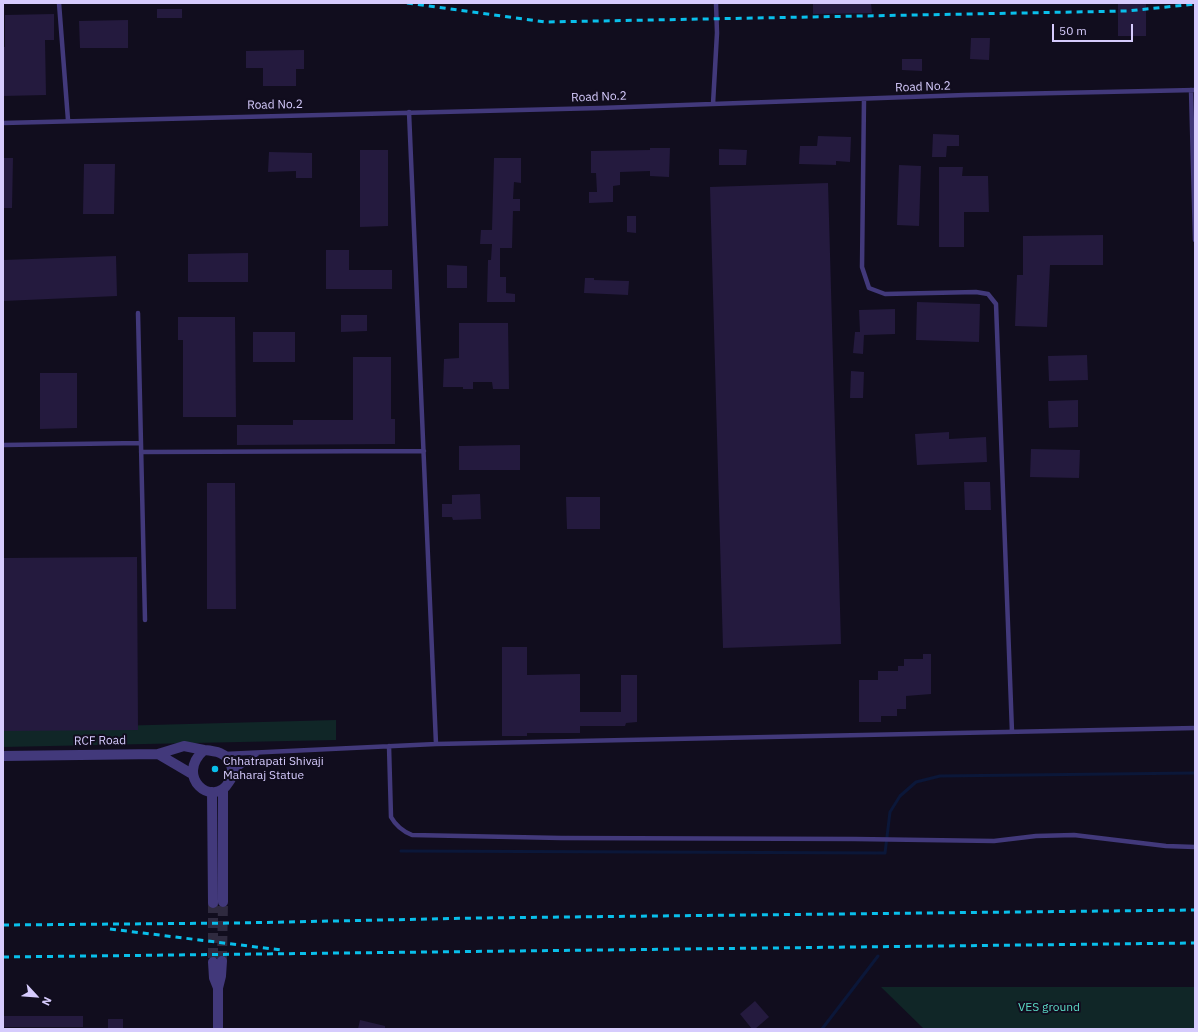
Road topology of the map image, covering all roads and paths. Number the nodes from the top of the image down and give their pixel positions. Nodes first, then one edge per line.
1 (59, 3) edge
2 (716, 3) edge
3 (1193, 90) edge
4 (864, 99) junction
5 (713, 104) junction
6 (409, 112) junction
7 (68, 120) junction
8 (3, 123) edge
9 (1195, 240) edge
10 (138, 313) dead end
11 (141, 443) junction
12 (3, 445) edge
13 (424, 451) junction
14 (141, 452) junction
15 (145, 620) dead end
16 (1195, 728) edge
17 (1012, 732) junction
18 (436, 744) junction
19 (389, 746) junction
20 (204, 750) junction
21 (258, 753) junction
22 (158, 754) junction
23 (224, 754) junction
24 (3, 756) edge
25 (192, 774) junction
26 (232, 774) junction
27 (223, 789) junction
28 (212, 792) junction
29 (1195, 847) edge
30 (218, 854) junction
31 (218, 903) tunnel mouth
32 (217, 962) tunnel mouth
33 (218, 1029) edge

1 - 7 lane
2 - 5 lane
3 - 4 lane, Road No.2
3 - 9 lane
4 - 5 lane, Road No.2
4 - 17 lane
5 - 6 lane, Road No.2
6 - 7 lane, Road No.2
6 - 13 lane
7 - 8 lane, Road No.2
10 - 11 lane
11 - 12 lane
11 - 14 lane
13 - 14 lane
13 - 18 lane
14 - 15 lane
16 - 17 lane
17 - 18 lane
18 - 19 lane
19 - 21 lane
19 - 29 lane
20 - 22 street
20 - 23 street
20 - 25 street
21 - 23 lane
21 - 26 lane
22 - 24 street, RCF Road
22 - 25 street, RCF Road
23 - 26 street
25 - 28 street
26 - 27 street
27 - 28 street
27 - 30 street
28 - 30 street
30 - 31 street
32 - 33 street

